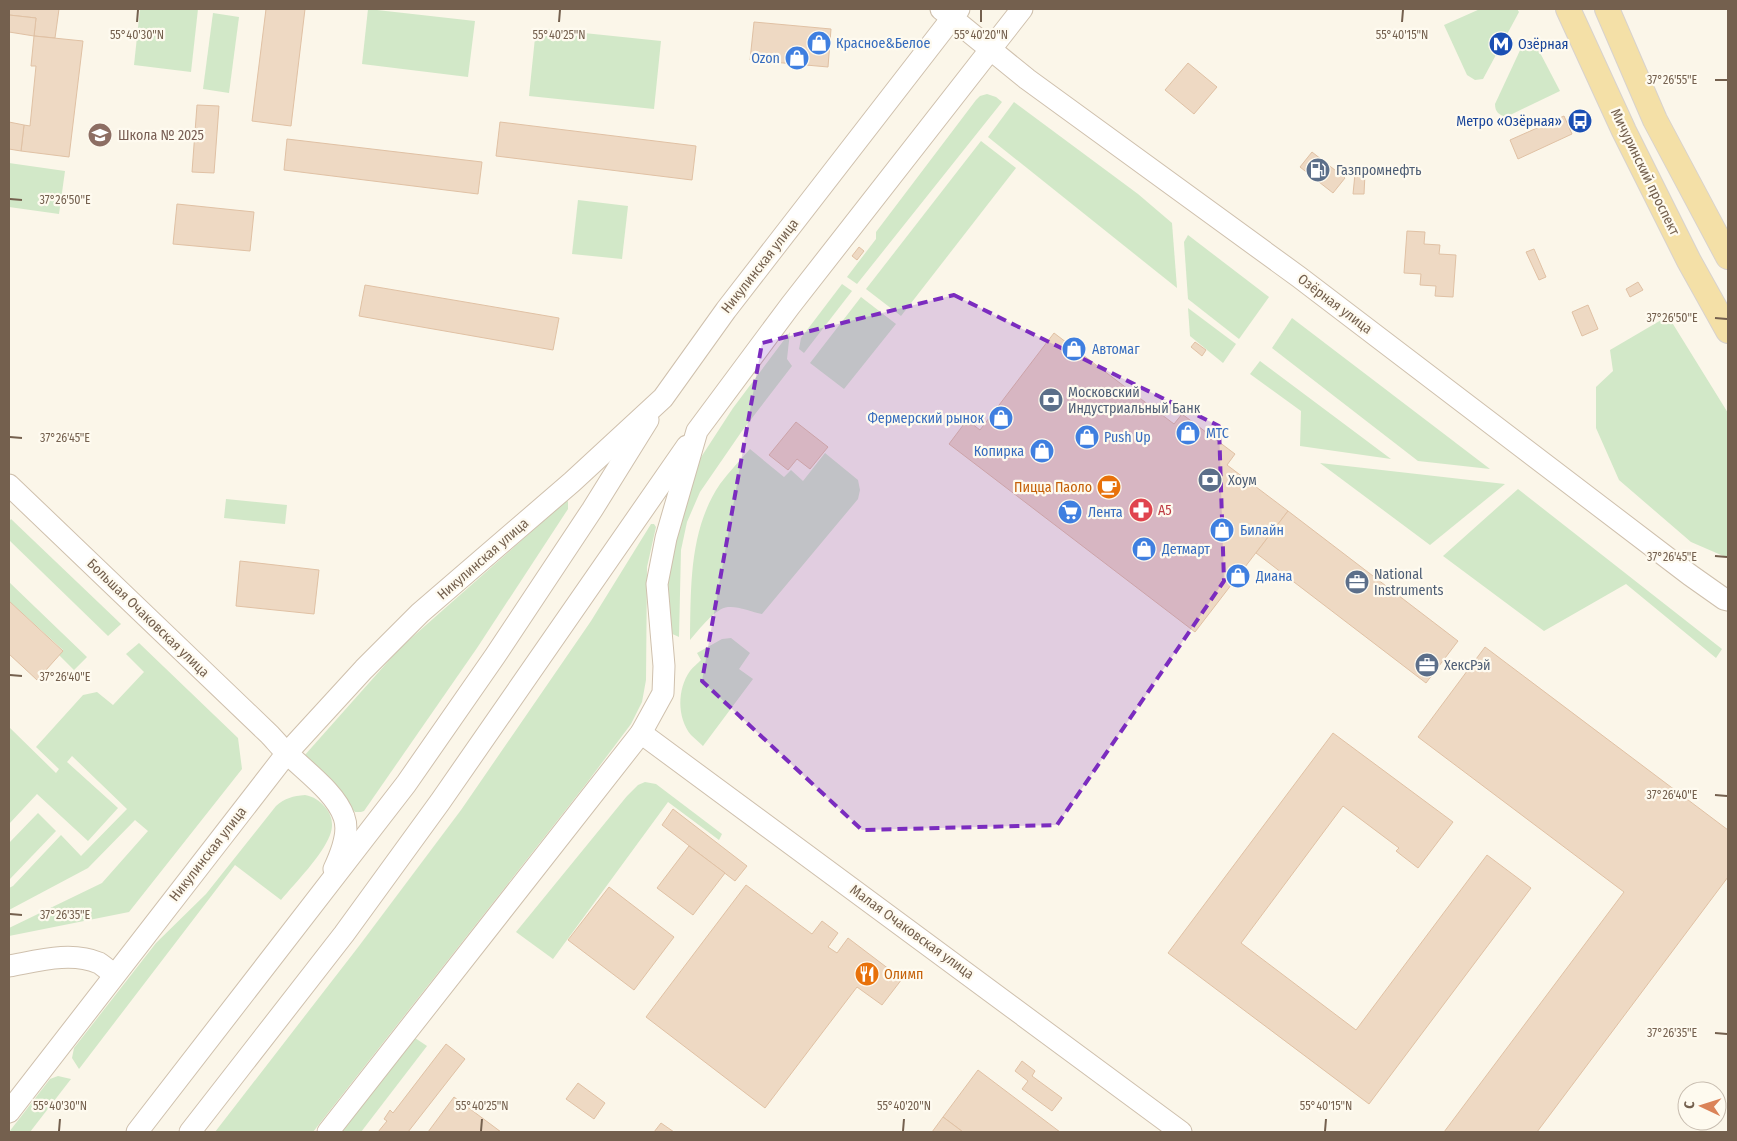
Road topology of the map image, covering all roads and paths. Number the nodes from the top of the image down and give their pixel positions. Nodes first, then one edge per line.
1 (1022, 9) edge
2 (1568, 9) edge
3 (1607, 9) edge
4 (951, 12) edge
5 (990, 48) junction
6 (1728, 257) edge
7 (1728, 332) edge
8 (663, 398) junction
9 (697, 431) junction
10 (9, 485) edge
11 (1728, 600) edge
12 (641, 733) junction
13 (287, 753) junction
14 (324, 890) junction
15 (9, 966) edge
16 (114, 975) junction
17 (9, 1112) edge
18 (137, 1132) edge
19 (190, 1132) edge
20 (328, 1132) edge
21 (1181, 1132) edge

1 - 5 street
2 - 7 main road, Мичуринский проспект
3 - 6 main road
4 - 5 street, Озёрная улица
4 - 8 street, Никулинская улица
5 - 9 street
5 - 11 street, Озёрная улица
8 - 13 street, Никулинская улица
8 - 14 street
9 - 12 street
9 - 19 street
10 - 13 street, Большая Очаковская улица
12 - 20 street
12 - 21 street, Малая Очаковская улица
13 - 14 street, Большая Очаковская улица
13 - 16 street, Никулинская улица
14 - 18 street
15 - 16 street
16 - 17 street, Никулинская улица

